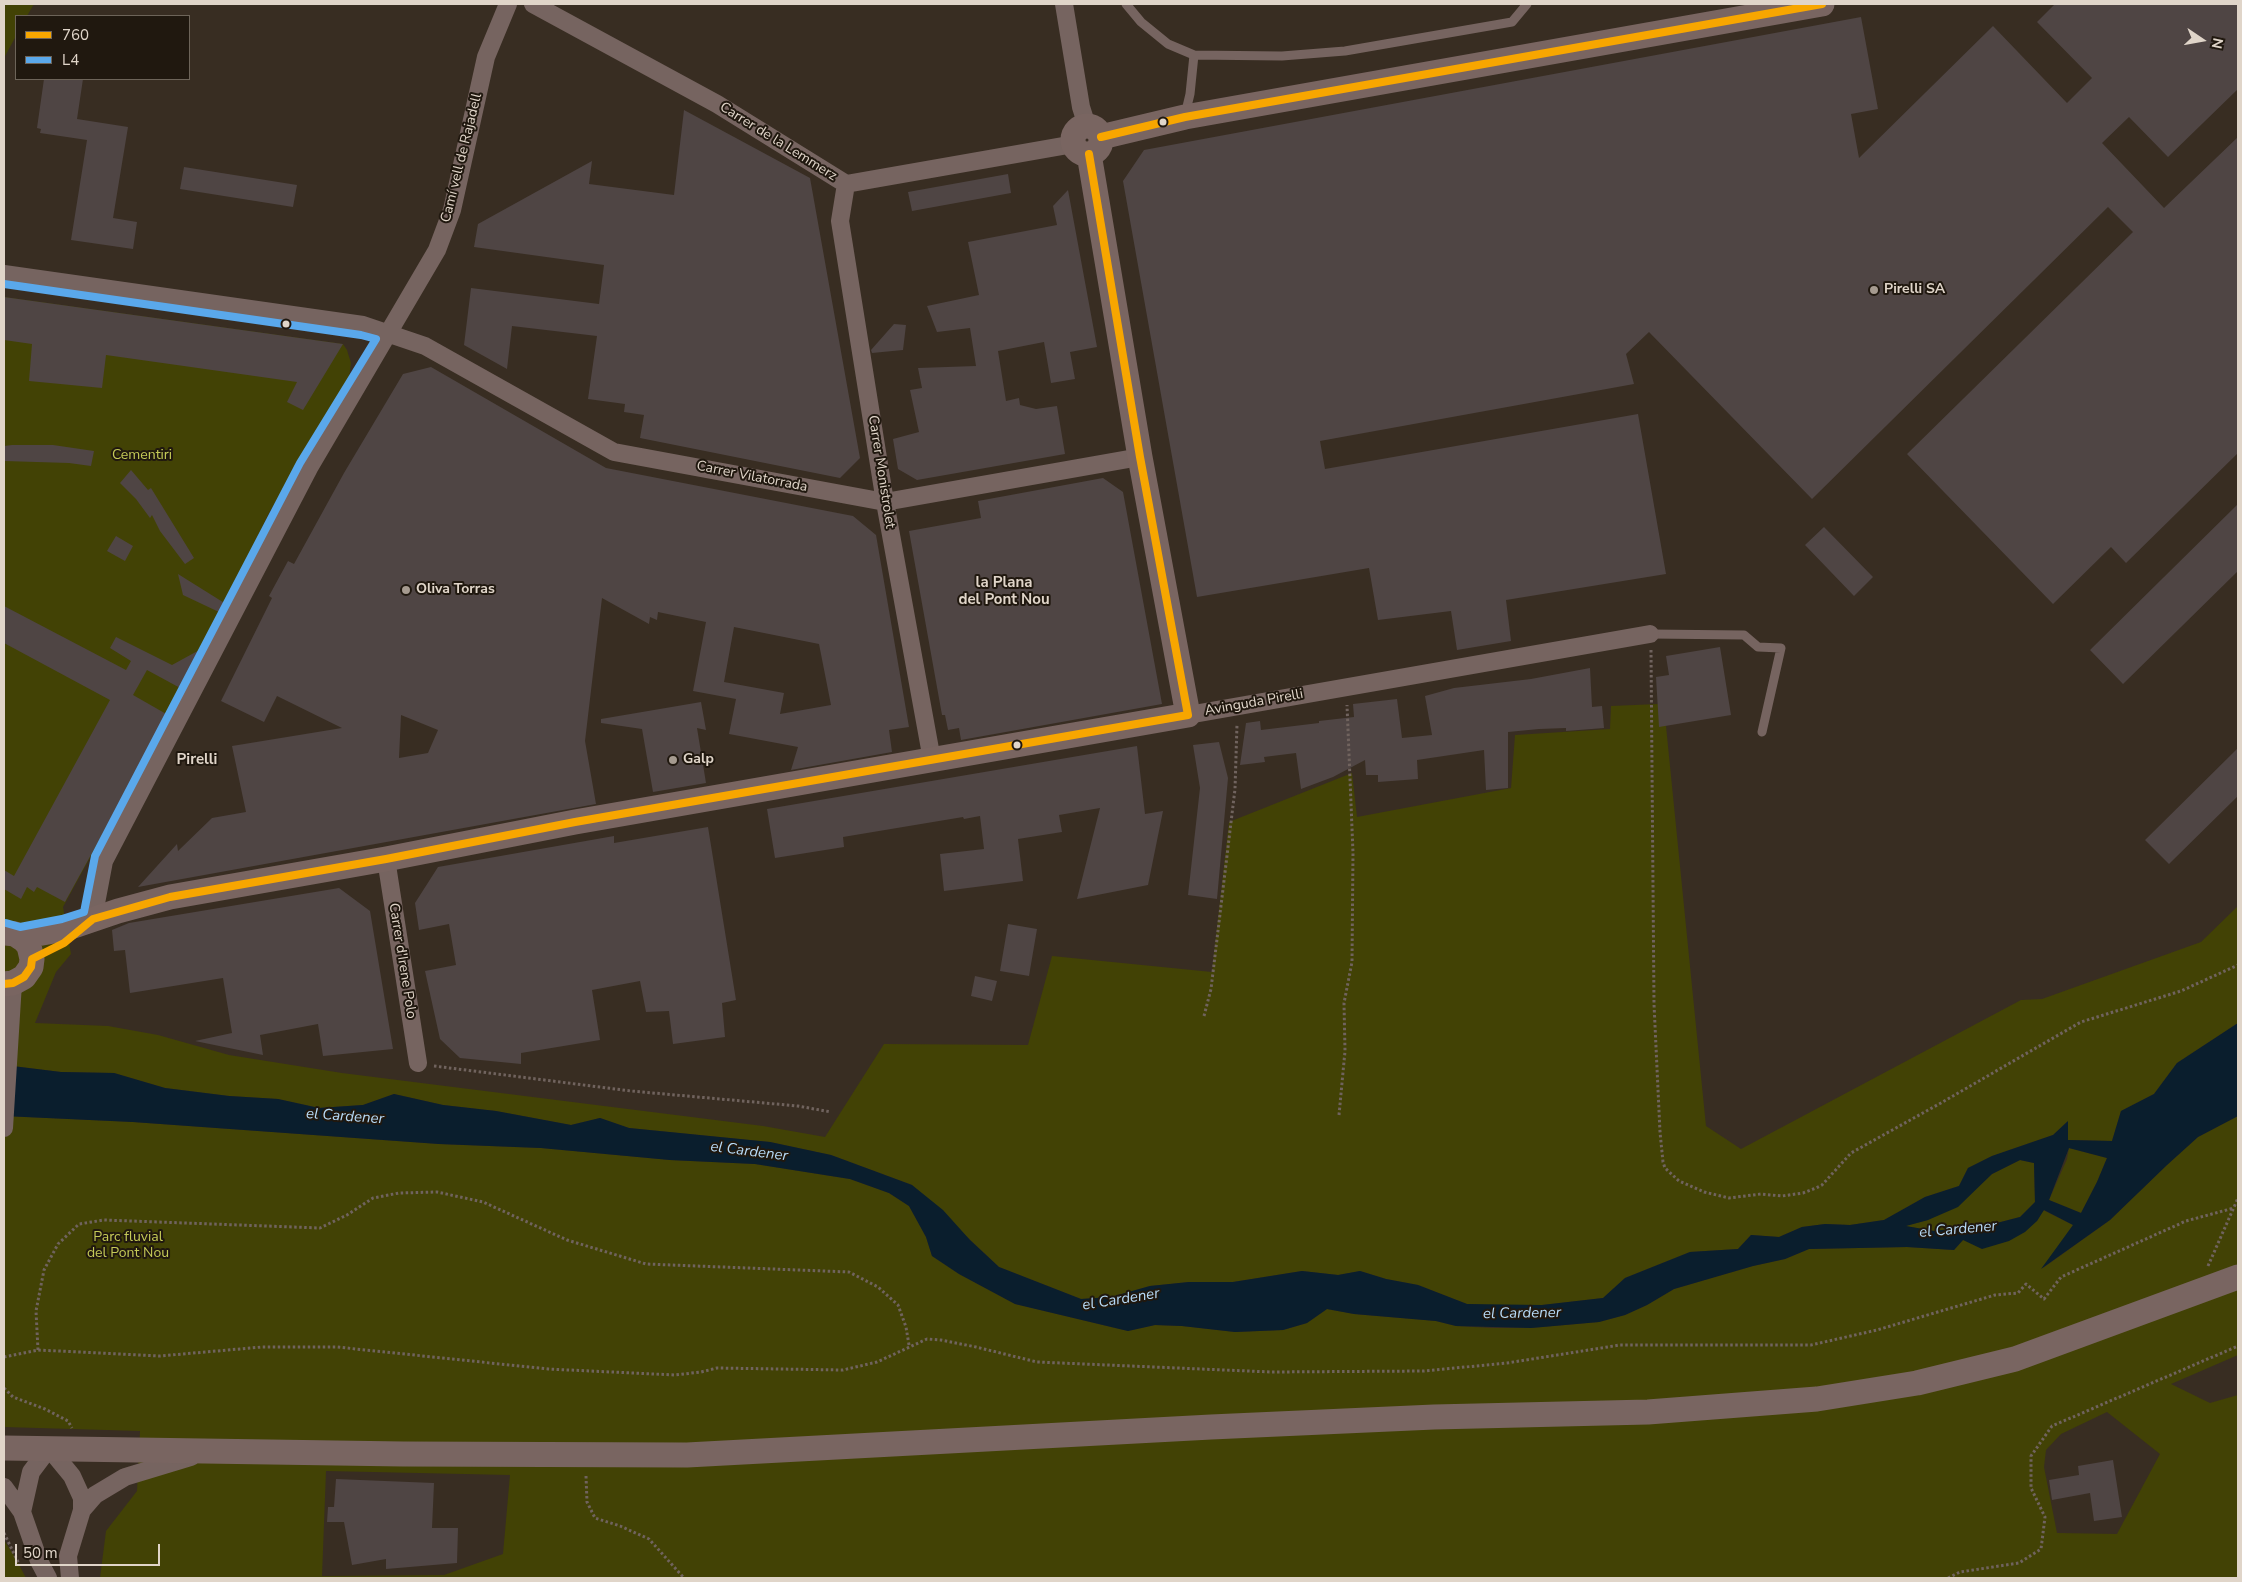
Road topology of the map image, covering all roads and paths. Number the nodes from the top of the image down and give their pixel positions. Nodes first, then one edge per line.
1 (508, 4) edge
2 (533, 4) edge
3 (1064, 4) edge
4 (1126, 4) edge
5 (1527, 4) edge
6 (1822, 4) edge
7 (1194, 55) junction
8 (1185, 117) junction
9 (1088, 140) junction
10 (846, 184) junction
11 (4, 274) edge
12 (391, 332) junction
13 (1140, 457) junction
14 (885, 502) junction
15 (1650, 634) junction
16 (1347, 687) junction
17 (1238, 706) junction
18 (1188, 715) junction
19 (1762, 732) dead end
20 (932, 760) junction
21 (386, 860) junction
22 (93, 919) junction
23 (10, 931) edge
24 (32, 959) junction
25 (2238, 965) edge
26 (8, 984) edge
27 (1204, 1016) dead end
28 (418, 1064) joint
29 (831, 1112) dead end
30 (1339, 1115) dead end
31 (4, 1128) edge
32 (2238, 1198) edge
33 (2234, 1208) junction
34 (2227, 1281) edge
35 (909, 1346) junction
36 (2238, 1346) edge
37 (38, 1350) junction
38 (4, 1358) edge
39 (4, 1388) edge
40 (4, 1448) edge
41 (49, 1448) junction
42 (75, 1448) junction
43 (219, 1451) junction
44 (585, 1455) junction
45 (4, 1487) edge
46 (82, 1510) junction
47 (22, 1512) junction
48 (4, 1533) edge
49 (16, 1559) dead end
50 (48, 1578) edge
51 (70, 1578) edge
52 (684, 1578) edge
53 (1948, 1578) edge

1 - 12 street, Camí vell de Rajadell
2 - 10 street, Carrer de la Lemmerz
3 - 9 street
4 - 7 lane
5 - 7 lane
6 - 8 street
7 - 8 lane
8 - 9 street
9 - 10 street, Carrer de la Lemmerz
9 - 13 street
10 - 14 street, Carrer Monistrolet
11 - 12 street, Carrer Vilatorrada
12 - 14 street, Carrer Vilatorrada
12 - 22 street, Camí vell de Rajadell
13 - 14 street, Carrer Vilatorrada
13 - 18 street
14 - 20 street, Carrer Monistrolet
15 - 16 street, Avinguda Pirelli
15 - 19 lane
15 - 25 path
16 - 17 street, Avinguda Pirelli
16 - 30 path
17 - 18 street, Avinguda Pirelli
17 - 27 path
18 - 20 street, Avinguda Pirelli
20 - 21 street, Avinguda Pirelli
21 - 22 street, Avinguda Pirelli
21 - 28 street, Carrer d'Irene Polo
22 - 23 street, Avinguda Pirelli
22 - 24 street, Avinguda Pirelli
23 - 24 street
24 - 26 street
26 - 31 street
28 - 29 path
32 - 33 path
33 - 34 path
33 - 35 path
34 - 44 street
35 - 37 path
35 - 37 path
36 - 53 path
37 - 38 path
39 - 42 path
40 - 41 street
41 - 42 street
41 - 46 street
41 - 47 street
42 - 43 street
43 - 44 street
43 - 46 street
44 - 52 path
45 - 47 street
46 - 51 street
47 - 50 street
48 - 49 path

